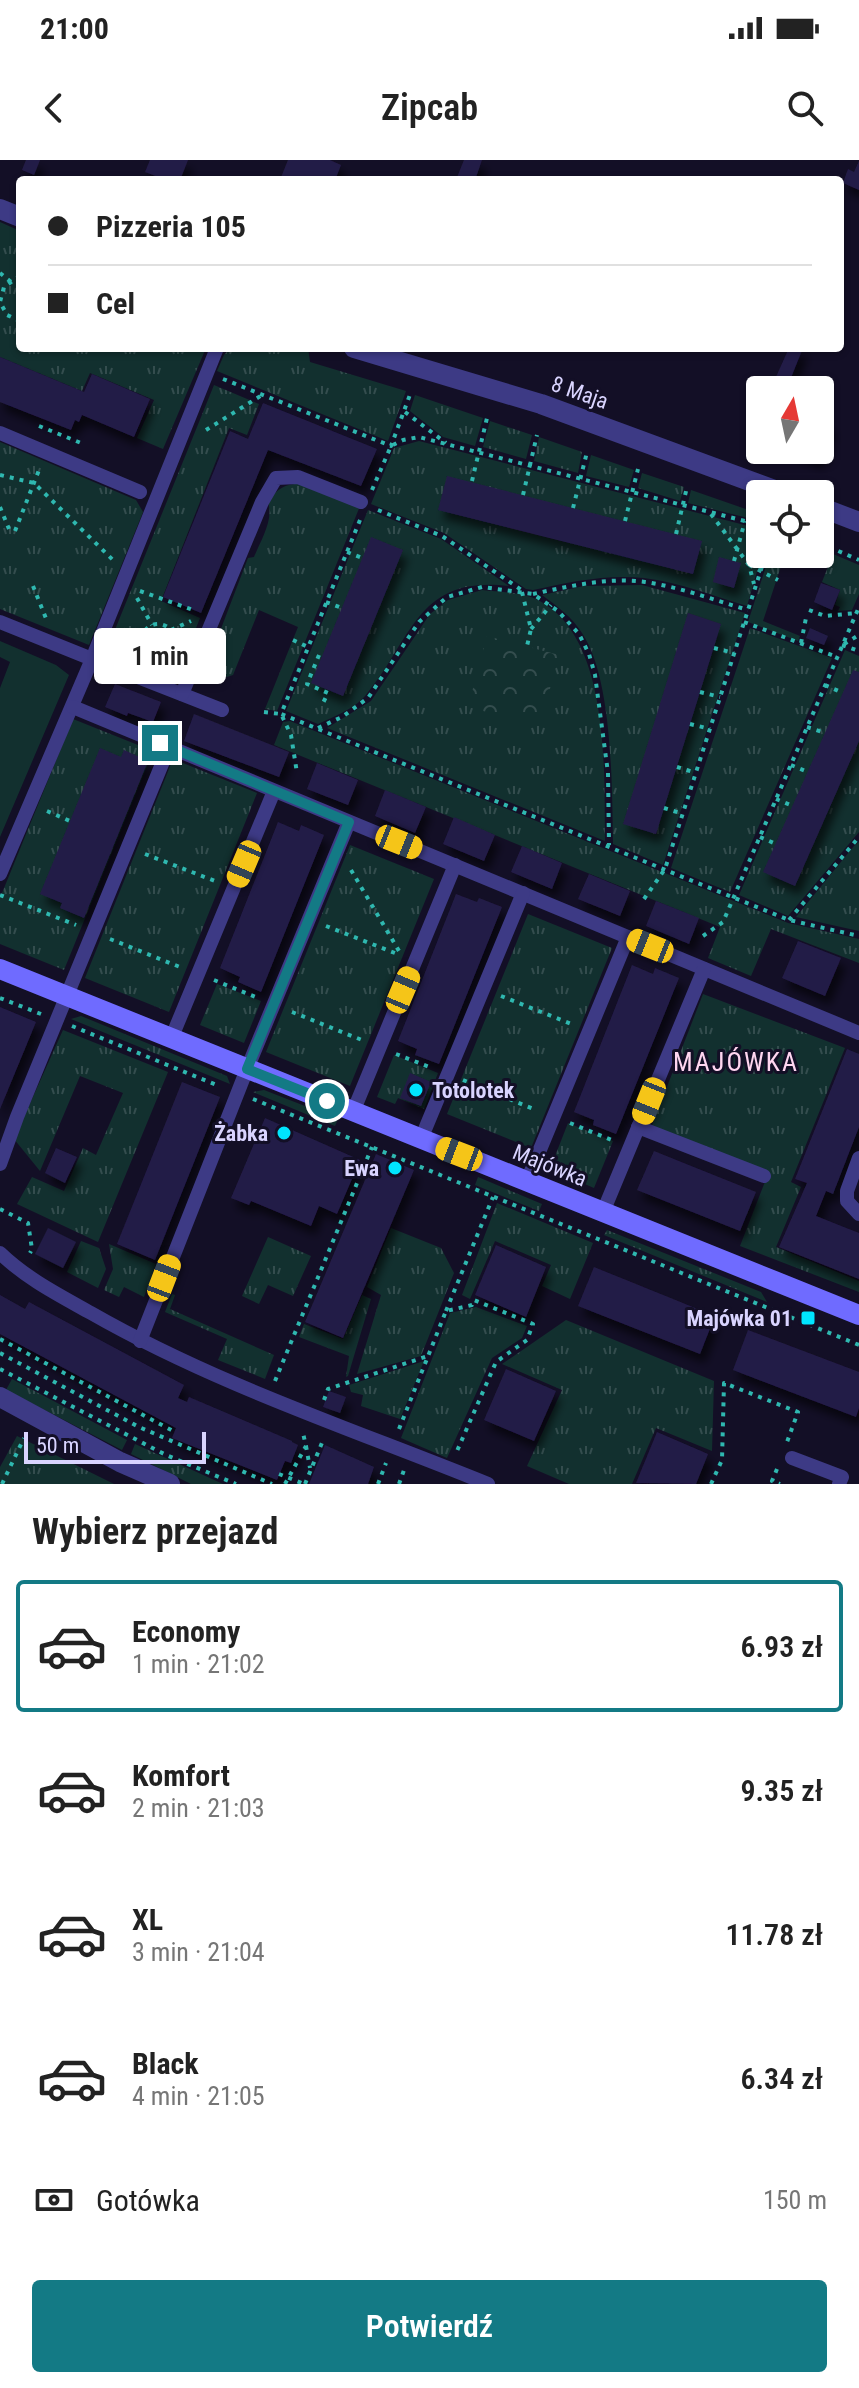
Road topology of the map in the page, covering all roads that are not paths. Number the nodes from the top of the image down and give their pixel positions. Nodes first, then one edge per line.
1 (216, 352) edge
2 (367, 352) edge
3 (0, 433) edge
4 (747, 480) edge
5 (140, 492) dead end
6 (364, 503) road end
7 (834, 512) edge
8 (859, 522) edge
9 (0, 622) edge
10 (92, 659) junction
11 (182, 694) junction
12 (73, 707) junction
13 (222, 710) dead end
14 (169, 747) junction
15 (274, 791) junction
16 (349, 822) junction
17 (455, 865) junction
18 (0, 874) edge
19 (523, 893) junction
20 (628, 937) junction
21 (0, 969) edge
22 (704, 969) junction
23 (66, 996) junction
24 (859, 1033) edge
25 (171, 1039) junction
26 (247, 1069) junction
27 (353, 1112) junction
28 (638, 1127) junction
29 (421, 1139) junction
30 (859, 1158) edge
31 (0, 1164) edge
32 (764, 1176) dead end
33 (527, 1181) junction
34 (603, 1212) junction
35 (859, 1214) edge
36 (0, 1253) edge
37 (859, 1315) edge
38 (140, 1341) junction
39 (0, 1397) edge
40 (787, 1456) road end
41 (170, 1484) edge
42 (488, 1484) edge
43 (839, 1484) edge

1 - 10 lane
2 - 4 street, 8 Maja
3 - 5 lane
6 - 11 lane
7 - 8 street
9 - 10 lane
10 - 11 lane
10 - 12 lane
11 - 13 lane
12 - 14 lane
12 - 18 lane
14 - 15 lane
14 - 23 lane
15 - 16 lane
15 - 25 lane
16 - 17 lane
16 - 26 lane
17 - 19 lane
17 - 27 lane
19 - 20 lane
19 - 29 lane
20 - 22 lane
20 - 33 lane
21 - 23 street, Majówka
22 - 24 lane
22 - 28 lane
23 - 25 street, Majówka
23 - 31 lane
25 - 26 street, Majówka
26 - 27 street, Majówka
26 - 38 lane
27 - 29 street, Majówka
28 - 32 lane
28 - 34 lane
29 - 33 street, Majówka
30 - 35 lane
33 - 34 street, Majówka
34 - 37 street, Majówka
36 - 38 lane
38 - 42 lane
39 - 41 street
40 - 43 lane

